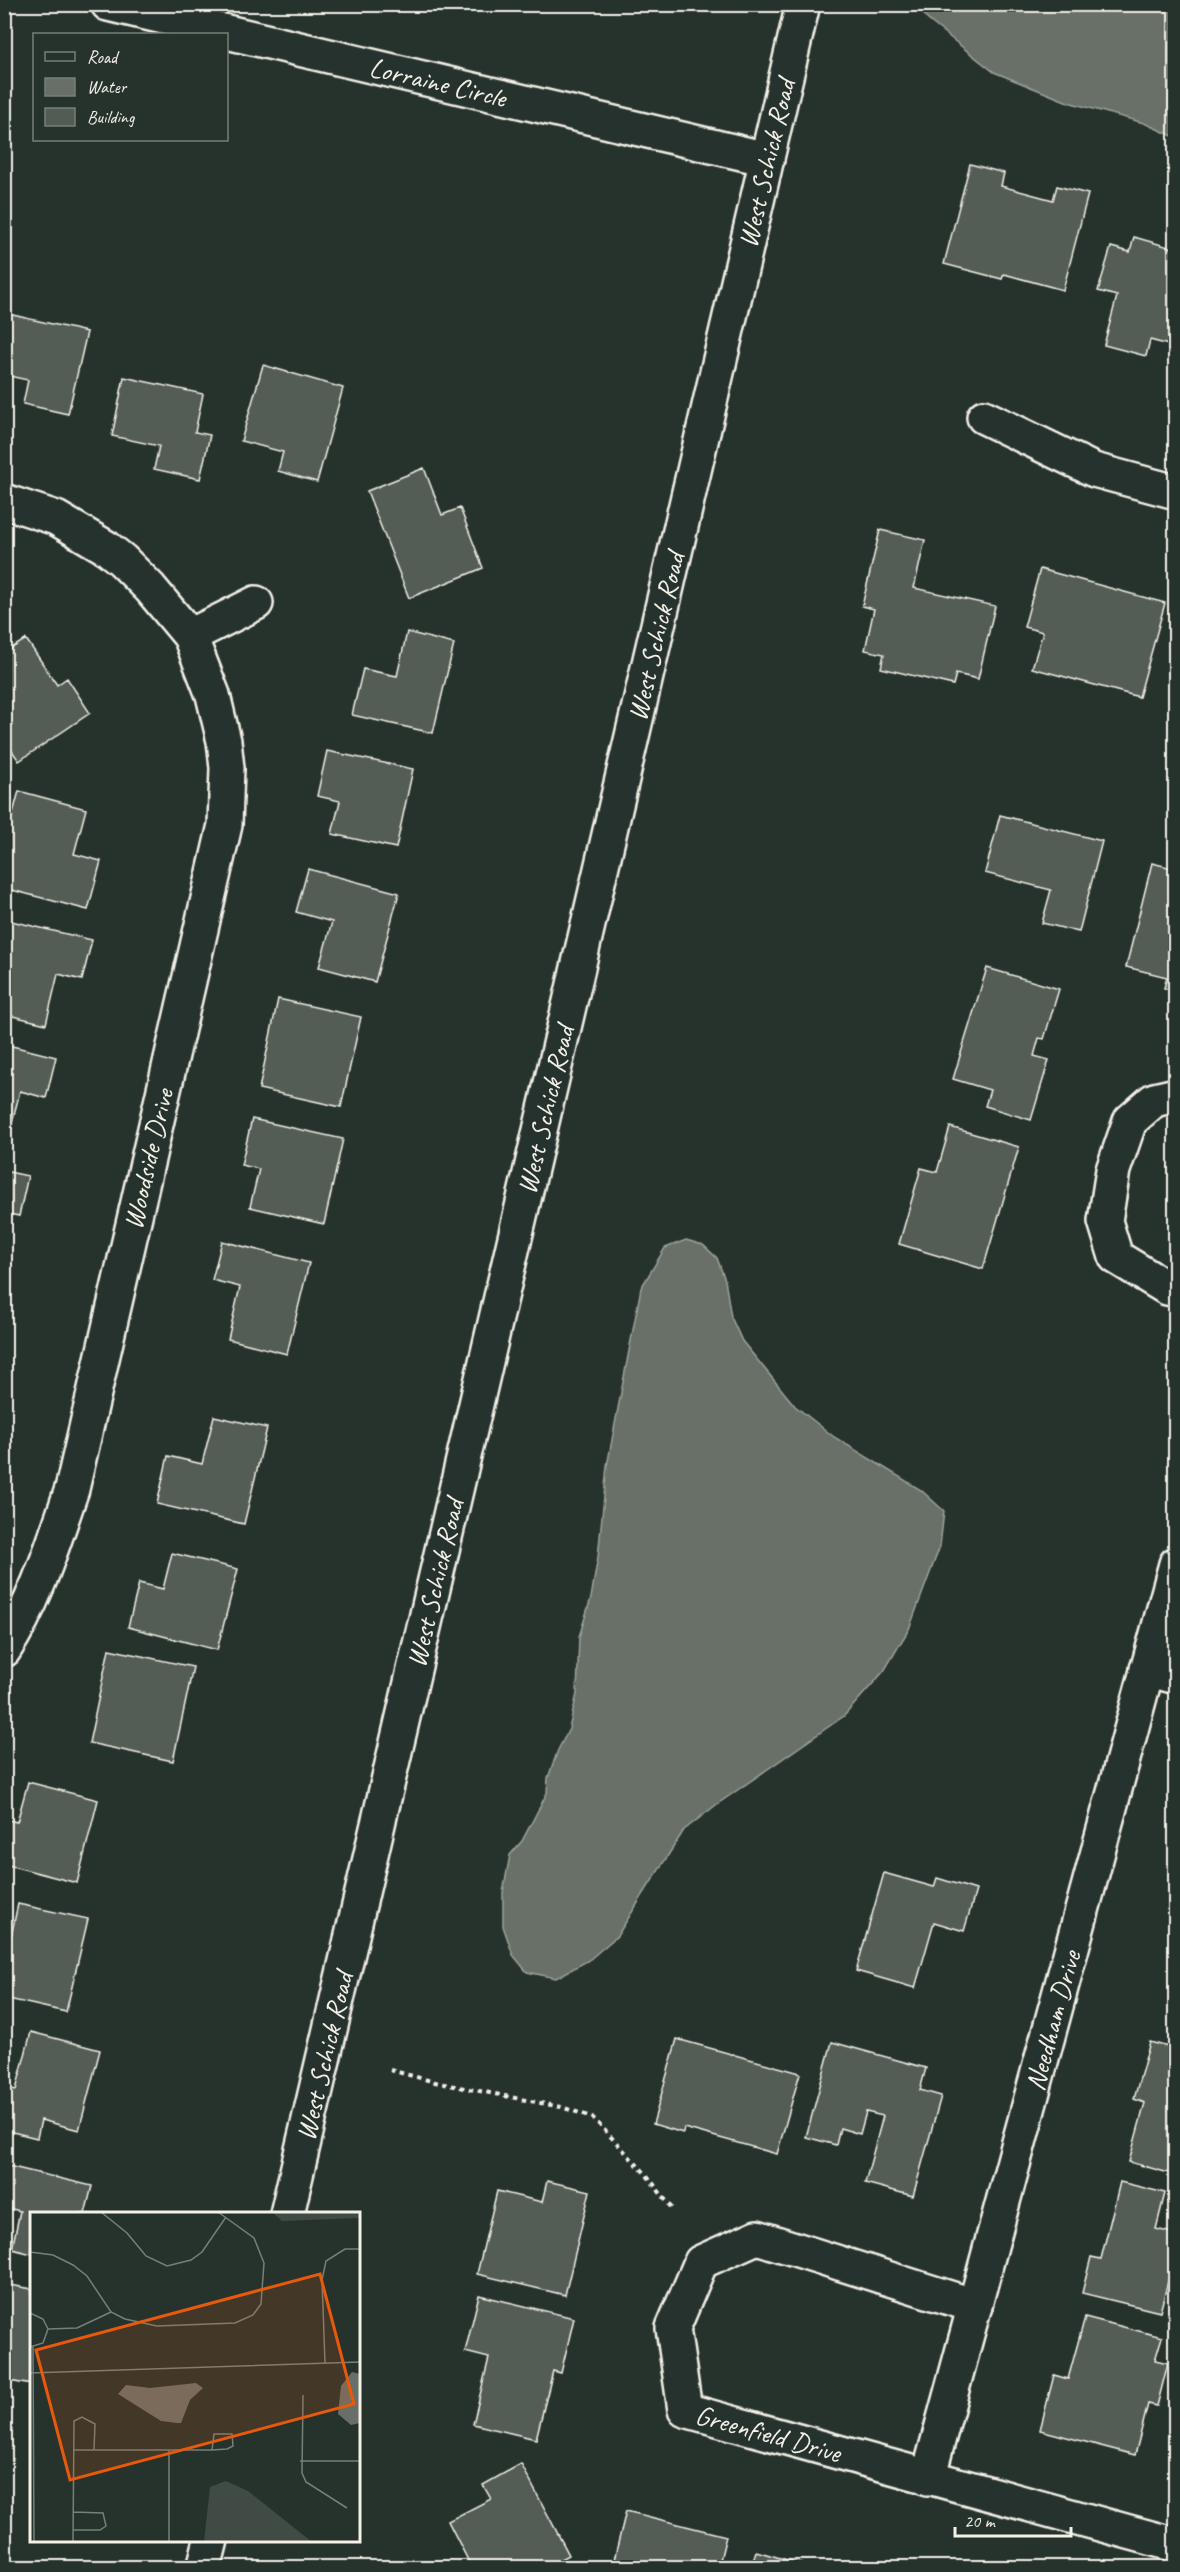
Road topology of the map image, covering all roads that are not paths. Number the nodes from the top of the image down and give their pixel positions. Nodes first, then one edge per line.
1 (108, 4) edge
2 (803, 4) edge
3 (767, 159) junction
4 (984, 417) dead end
5 (1176, 492) edge
6 (4, 501) edge
7 (256, 603) dead end
8 (194, 647) junction
9 (1176, 1095) edge
10 (1176, 1289) edge
11 (1176, 1564) edge
12 (4, 1650) edge
13 (1161, 1673) edge
14 (287, 2212) edge
15 (975, 2306) junction
16 (928, 2478) junction
17 (211, 2542) edge
18 (1176, 2545) edge
19 (204, 2568) edge

1 - 3 street, Lorraine Circle
2 - 3 street, West Schick Road
3 - 14 street, West Schick Road
4 - 5 street
6 - 8 street, Woodside Drive
7 - 8 street
8 - 12 street, Woodside Drive
9 - 10 street
11 - 13 street, Needham Drive
13 - 15 street, Needham Drive
15 - 16 street, Needham Drive
15 - 16 street, Greenfield Drive
16 - 18 street, Greenfield Drive
17 - 19 street

